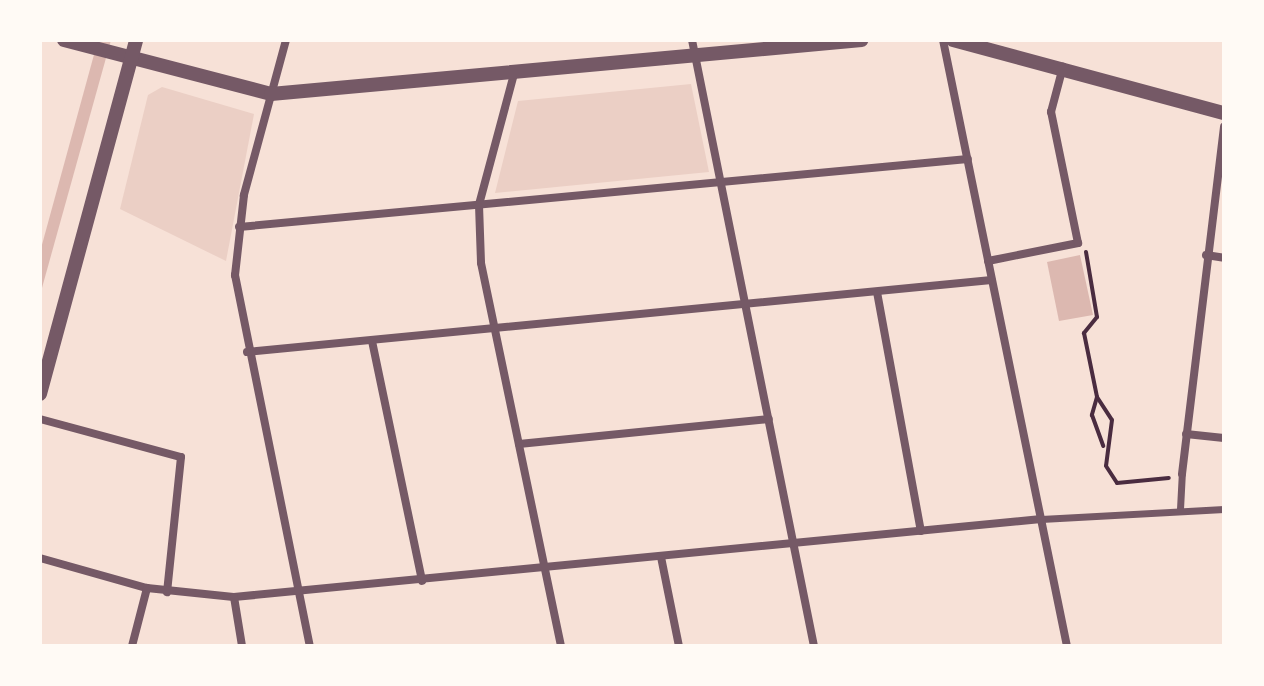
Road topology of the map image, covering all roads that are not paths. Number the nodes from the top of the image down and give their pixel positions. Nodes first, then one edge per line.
1 (64, 40) edge
2 (136, 40) edge
3 (286, 40) edge
4 (692, 40) edge
5 (862, 40) edge
6 (943, 40) edge
7 (953, 40) edge
8 (696, 56) junction
9 (130, 60) junction
10 (1063, 67) junction
11 (514, 74) junction
12 (271, 94) junction
13 (1224, 113) edge
14 (1224, 127) edge
15 (968, 159) junction
16 (721, 182) junction
17 (479, 205) junction
18 (239, 227) junction
19 (1206, 255) junction
20 (1224, 258) edge
21 (988, 261) junction
22 (992, 280) junction
23 (877, 292) junction
24 (746, 305) junction
25 (496, 329) junction
26 (372, 341) junction
27 (247, 352) junction
28 (40, 394) edge
29 (40, 419) edge
30 (769, 419) junction
31 (1186, 434) junction
32 (1224, 438) edge
33 (519, 444) junction
34 (1182, 474) joint
35 (1180, 509) junction
36 (1224, 509) edge
37 (1041, 519) junction
38 (921, 531) junction
39 (794, 544) junction
40 (661, 557) junction
41 (40, 558) edge
42 (545, 569) junction
43 (422, 581) junction
44 (147, 588) junction
45 (167, 592) junction
46 (298, 593) junction
47 (234, 597) junction
48 (132, 646) edge
49 (242, 646) edge
50 (310, 646) edge
51 (561, 646) edge
52 (679, 646) edge
53 (814, 646) edge
54 (1067, 646) edge

1 - 9 street
2 - 9 street
3 - 12 street
4 - 8 street
5 - 8 street
6 - 15 street
7 - 10 street
8 - 11 street
8 - 16 street
9 - 12 street
9 - 28 street
10 - 13 street
10 - 21 street
11 - 12 street
11 - 17 street
12 - 18 street
14 - 19 street
15 - 16 street
15 - 21 street
16 - 17 street
16 - 24 street
17 - 18 street
17 - 25 street
18 - 27 street
19 - 20 street
19 - 31 street
21 - 22 street
22 - 23 street
22 - 37 street
23 - 24 street
23 - 38 street
24 - 25 street
24 - 30 street
25 - 26 street
25 - 33 street
26 - 27 street
26 - 43 street
27 - 46 street
29 - 45 street
30 - 33 street
30 - 39 street
31 - 32 street
31 - 34 street
33 - 42 street
34 - 35 street
35 - 36 street
35 - 37 street
37 - 38 street
37 - 54 street
38 - 39 street
39 - 40 street
39 - 53 street
40 - 42 street
40 - 52 street
41 - 44 street
42 - 43 street
42 - 51 street
43 - 46 street
44 - 45 street
44 - 48 street
45 - 47 street
46 - 47 street
46 - 50 street
47 - 49 street

